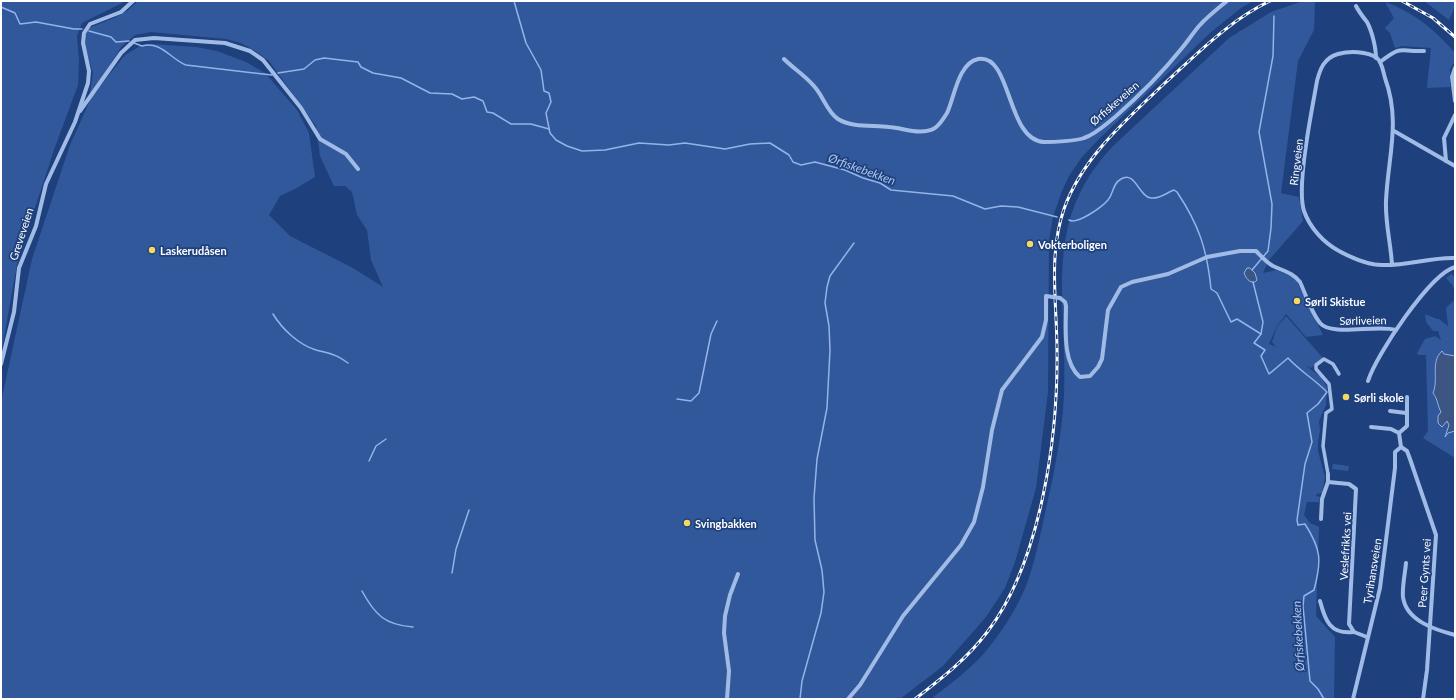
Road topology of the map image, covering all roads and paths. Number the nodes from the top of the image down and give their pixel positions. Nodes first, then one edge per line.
1 (132, 1) edge
2 (1226, 1) edge
3 (1356, 6) dead end
4 (1424, 51) dead end
5 (1376, 58) junction
6 (784, 59) dead end
7 (1380, 62) junction
8 (1455, 68) edge
9 (1455, 101) edge
10 (77, 115) junction
11 (1455, 115) edge
12 (1394, 131) junction
13 (1446, 161) junction
14 (1455, 166) edge
15 (358, 169) dead end
16 (1455, 258) edge
17 (1392, 265) junction
18 (1455, 267) edge
19 (1396, 330) junction
20 (1, 364) edge
21 (1338, 374) dead end
22 (1368, 381) dead end
23 (1407, 396) dead end
24 (1390, 411) dead end
25 (1406, 413) junction
26 (1371, 427) dead end
27 (1399, 433) junction
28 (1401, 447) junction
29 (1328, 474) joint
30 (1328, 482) junction
31 (1321, 519) dead end
32 (1406, 563) dead end
33 (738, 574) dead end
34 (1320, 601) dead end
35 (1429, 627) junction
36 (1354, 632) junction
37 (1455, 635) edge
38 (1367, 636) junction
39 (727, 699) edge
40 (848, 699) edge
41 (1353, 699) edge
42 (1423, 699) edge

1 - 10 street, Greveveien
2 - 6 street, Ørfiskeveien
3 - 5 street
4 - 7 street
5 - 7 street
5 - 17 street, Ringveien
7 - 12 street
8 - 9 street
10 - 15 street, Greveveien
10 - 20 street, Greveveien
11 - 13 street
12 - 13 street
12 - 17 street
13 - 14 street
16 - 17 street, Ringveien
18 - 19 street, Sørliveien
19 - 22 street, Sørliveien
19 - 40 street, Sørliveien, bridge
21 - 29 street
23 - 25 street
24 - 25 street
25 - 27 street
26 - 27 street
27 - 28 street, Peer Gynts vei
28 - 35 street, Peer Gynts vei
28 - 38 street, Tyrihansveien
29 - 30 street
30 - 31 street
30 - 36 street, Veslefrikks vei
32 - 35 street
33 - 39 street
34 - 36 street
35 - 37 street
35 - 42 street, Peer Gynts vei
36 - 38 street
38 - 41 street, Tyrihansveien

